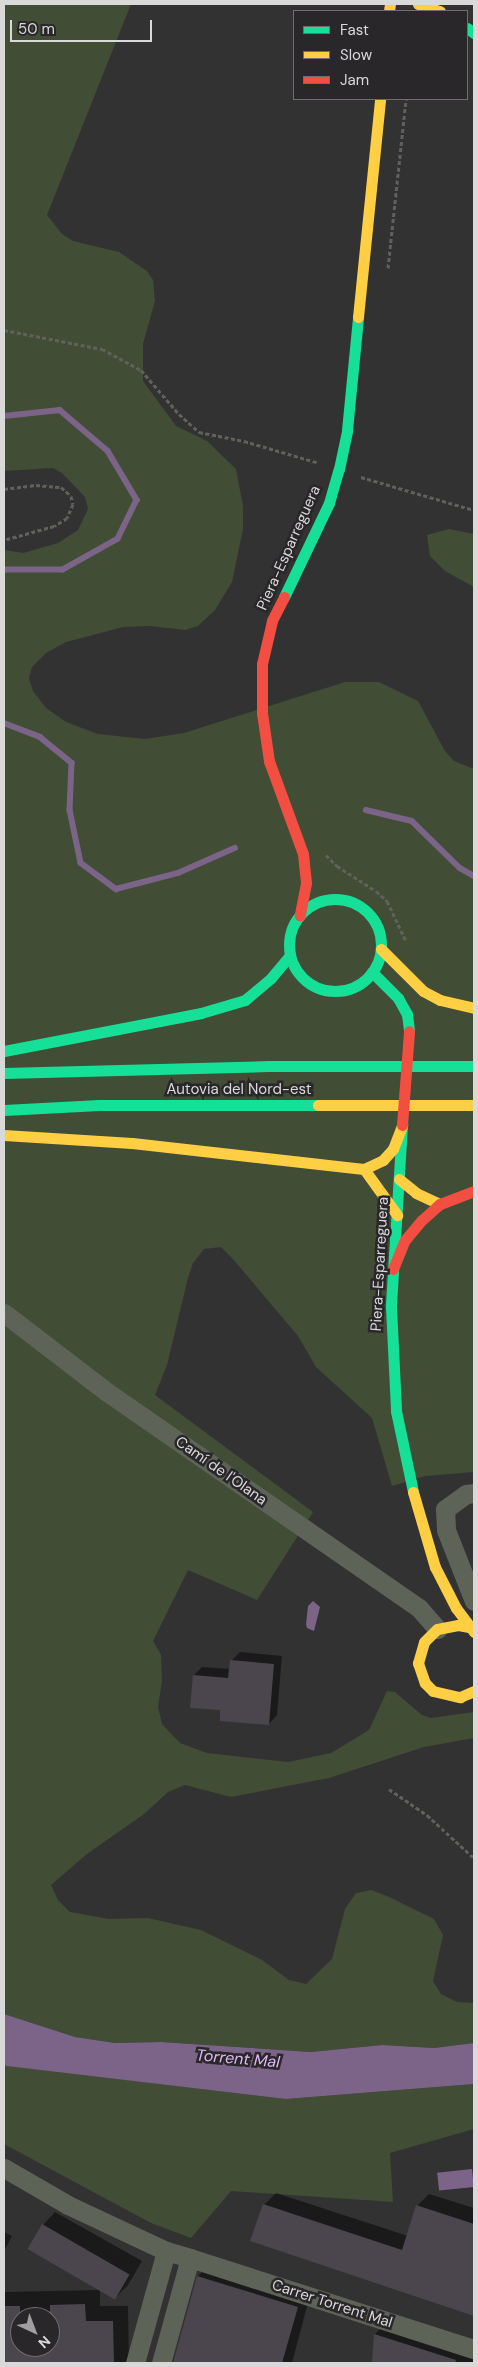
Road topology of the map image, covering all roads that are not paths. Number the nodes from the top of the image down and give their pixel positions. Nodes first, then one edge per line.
1 (418, 4) edge
2 (437, 10) edge
3 (380, 100) edge
4 (304, 854) junction
5 (319, 871) dead end
6 (333, 888) dead end
7 (345, 901) junction
8 (300, 915) junction
9 (381, 949) junction
10 (290, 955) junction
11 (372, 972) junction
12 (474, 1008) edge
13 (4, 1051) edge
14 (474, 1066) edge
15 (4, 1073) edge
16 (474, 1105) edge
17 (4, 1110) edge
18 (402, 1125) junction
19 (4, 1135) edge
20 (364, 1169) junction
21 (399, 1179) junction
22 (474, 1191) edge
23 (440, 1204) junction
24 (396, 1215) junction
25 (393, 1269) junction
26 (4, 1313) edge
27 (470, 1494) edge
28 (435, 1567) junction
29 (474, 1602) edge
30 (438, 1618) junction
31 (472, 1630) edge
32 (474, 1690) edge
33 (460, 1697) junction
34 (474, 1707) edge
35 (4, 2168) edge
36 (166, 2251) junction
37 (190, 2258) junction
38 (474, 2349) edge
39 (135, 2363) edge
40 (161, 2363) edge

1 - 2 main road
3 - 4 main road, Piera-Esparreguera
4 - 5 main road, Piera-Esparreguera
4 - 8 main road, Piera-Esparreguera
6 - 7 main road
7 - 8 main road
7 - 9 main road
8 - 10 main road, Piera-Esparreguera
9 - 11 main road
9 - 12 main road
10 - 11 main road
10 - 13 main road
11 - 18 main road, Piera-Esparreguera, bridge
14 - 15 main road, Autovia del Nord-est
16 - 17 main road, Autovia del Nord-est
18 - 20 main road
18 - 21 main road, Piera-Esparreguera
19 - 20 main road
20 - 24 main road
21 - 23 main road
21 - 24 main road, Piera-Esparreguera
22 - 23 main road
23 - 25 main road
24 - 25 main road, Piera-Esparreguera
25 - 28 main road, Piera-Esparreguera
26 - 30 street, Camí de l'Olana
27 - 29 street
28 - 30 main road, Piera-Esparreguera
28 - 31 main road, Piera-Esparreguera
30 - 31 main road, Piera-Esparreguera
30 - 33 main road
32 - 33 main road
33 - 34 main road
35 - 36 street
36 - 37 street, Carrer Torrent Mal
36 - 39 street
37 - 38 street, Carrer Torrent Mal
37 - 40 street

